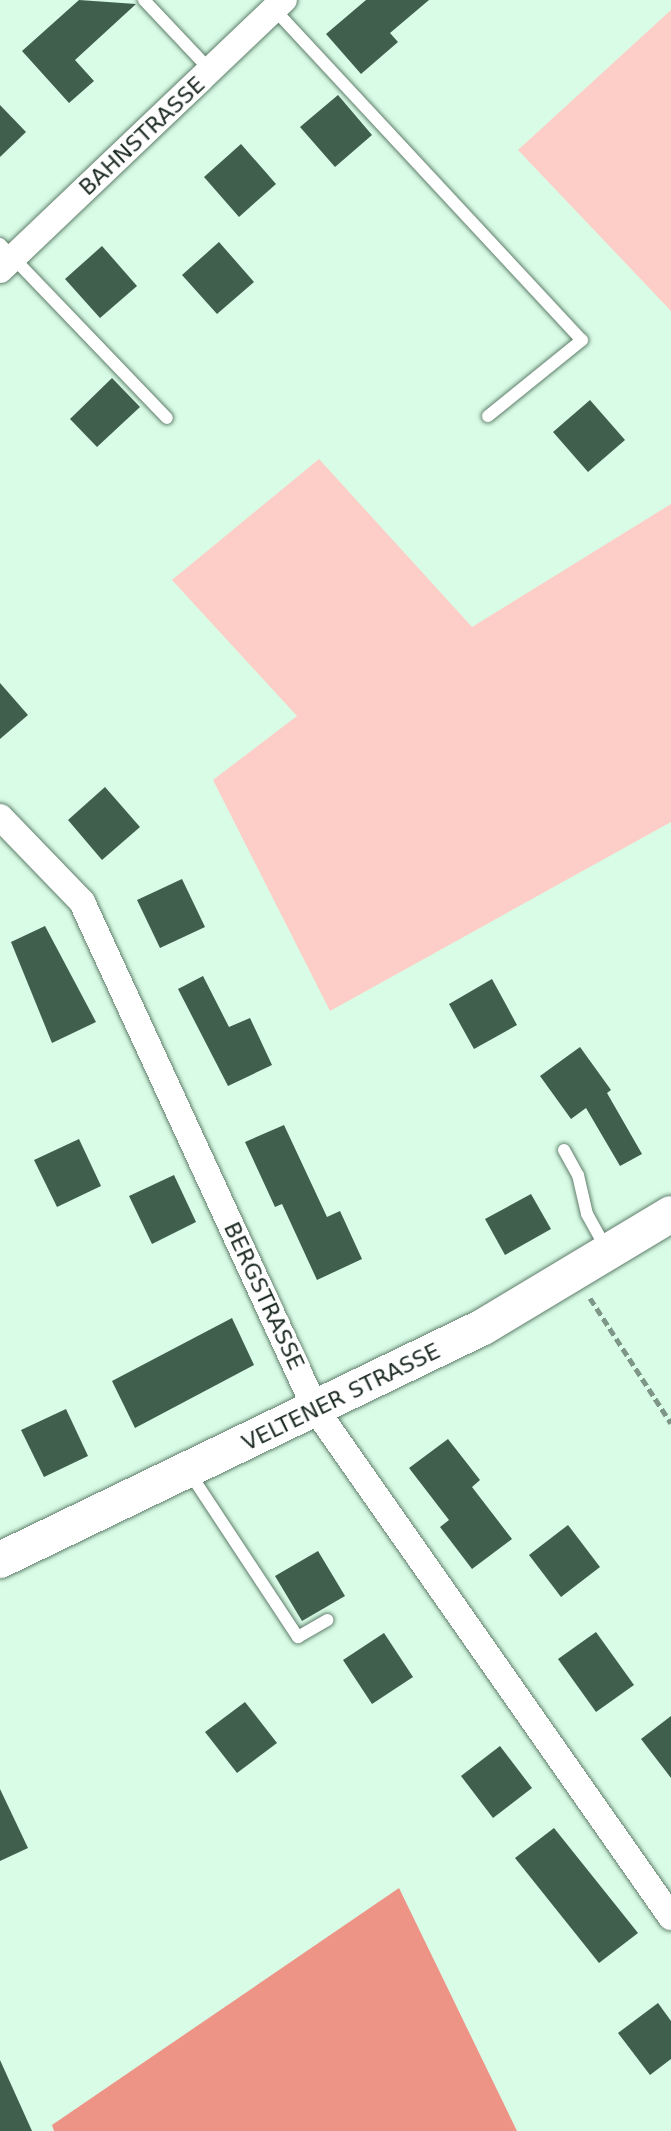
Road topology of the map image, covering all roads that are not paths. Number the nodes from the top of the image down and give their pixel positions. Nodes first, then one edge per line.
1 (144, 0) edge
2 (279, 4) edge
3 (211, 71) junction
4 (4, 257) edge
5 (488, 416) dead end
6 (167, 418) dead end
7 (0, 817) edge
8 (564, 1150) dead end
9 (671, 1214) edge
10 (608, 1253) junction
11 (316, 1410) junction
12 (189, 1472) junction
13 (0, 1560) edge
14 (328, 1620) dead end
15 (671, 1917) edge

1 - 3 lane
2 - 3 street, BAHNSTRASSE
2 - 5 lane
3 - 4 street, BAHNSTRASSE
4 - 6 lane
7 - 11 street, BERGSTRASSE
8 - 10 lane
9 - 10 main road, VELTENER STRASSE
10 - 11 main road, VELTENER STRASSE
11 - 12 main road, VELTENER STRASSE
11 - 15 street, BERGSTRASSE
12 - 13 main road, VELTENER STRASSE
12 - 14 lane

